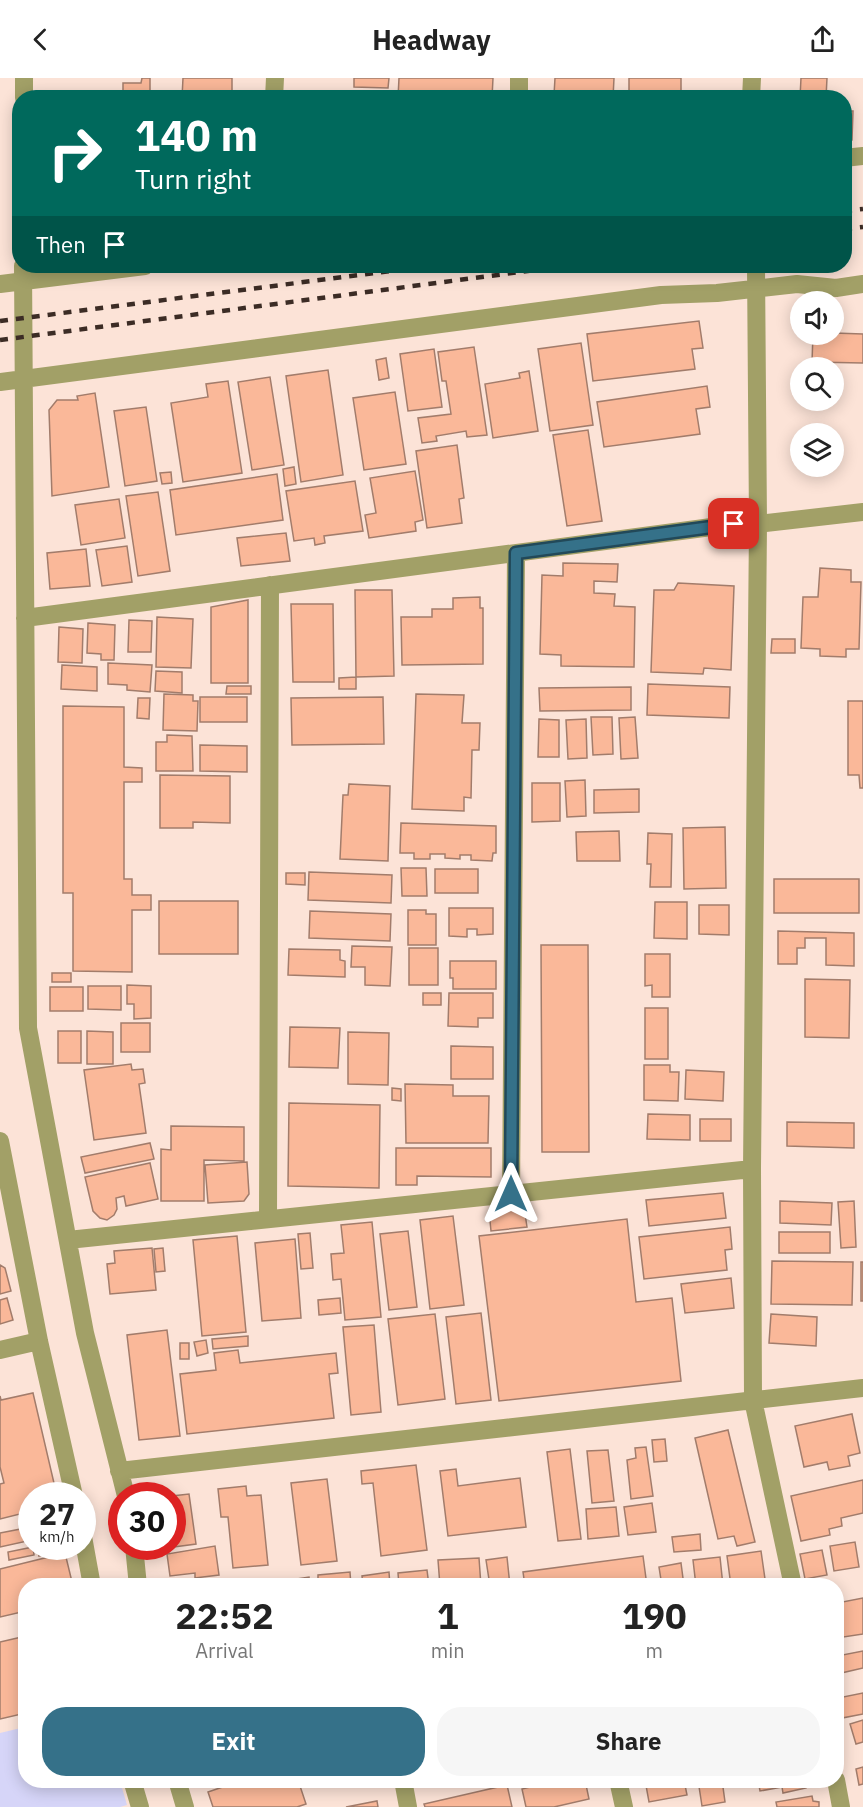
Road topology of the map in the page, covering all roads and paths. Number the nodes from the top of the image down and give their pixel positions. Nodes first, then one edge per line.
1 (23, 273) edge
2 (757, 273) edge
3 (0, 284) edge
4 (863, 284) edge
5 (758, 289) junction
6 (23, 379) junction
7 (0, 382) edge
8 (863, 512) edge
9 (758, 524) junction
10 (516, 553) junction
11 (270, 585) junction
12 (25, 618) junction
13 (0, 1141) edge
14 (752, 1169) junction
15 (511, 1194) junction
16 (268, 1219) junction
17 (68, 1240) junction
18 (39, 1341) junction
19 (0, 1350) edge
20 (863, 1388) edge
21 (753, 1400) junction
22 (119, 1471) junction
23 (71, 1482) edge
24 (122, 1482) edge
25 (87, 1560) edge
26 (135, 1560) edge
27 (91, 1578) edge
28 (137, 1578) edge
29 (791, 1578) edge
30 (134, 1788) edge
31 (179, 1788) edge
32 (404, 1788) edge
33 (620, 1788) edge
34 (837, 1788) edge
35 (140, 1807) edge
36 (185, 1807) edge
37 (408, 1807) edge
38 (624, 1807) edge
39 (841, 1807) edge

1 - 3 street
1 - 6 street
2 - 5 street
4 - 5 street
5 - 6 street
5 - 9 street
6 - 7 street
6 - 12 street
8 - 9 street
9 - 10 street
9 - 14 street
10 - 11 street
10 - 15 street
11 - 12 street
11 - 16 street
12 - 17 street
13 - 18 street
14 - 15 street
14 - 21 street
15 - 16 street
16 - 17 street
17 - 22 street
18 - 19 street
18 - 23 street
20 - 21 street
21 - 22 street
21 - 29 street
22 - 24 street
25 - 27 street
26 - 28 street
30 - 35 street
31 - 36 street
32 - 37 street
33 - 38 street
34 - 39 street

